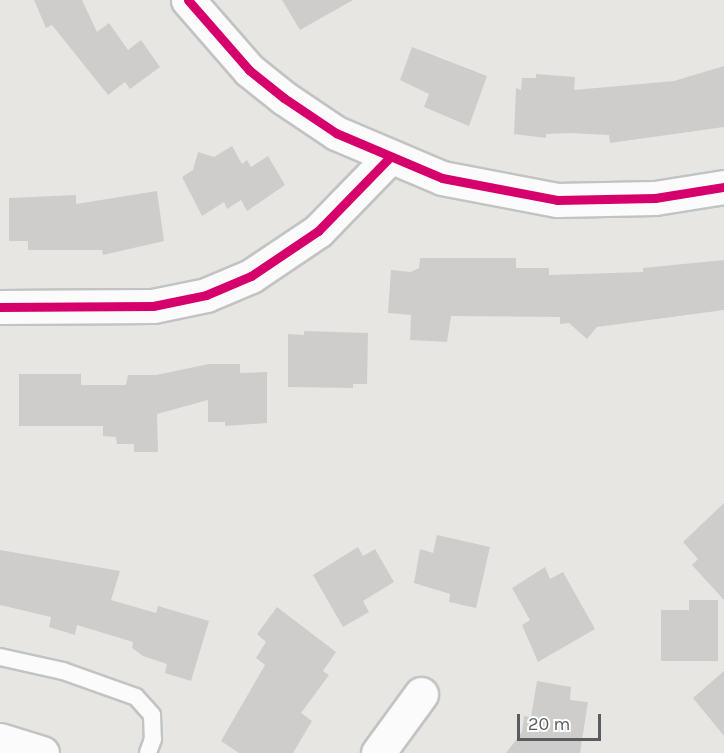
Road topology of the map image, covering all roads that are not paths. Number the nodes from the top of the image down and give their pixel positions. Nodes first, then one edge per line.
1 (188, 0) edge
2 (388, 159) junction
3 (724, 187) edge
4 (0, 307) edge
5 (0, 657) edge
6 (421, 694) dead end
7 (0, 740) edge
8 (42, 753) edge
9 (148, 753) edge
10 (378, 753) edge

1 - 2 street
2 - 3 street
2 - 4 street
5 - 9 lane
6 - 10 street
7 - 8 street

